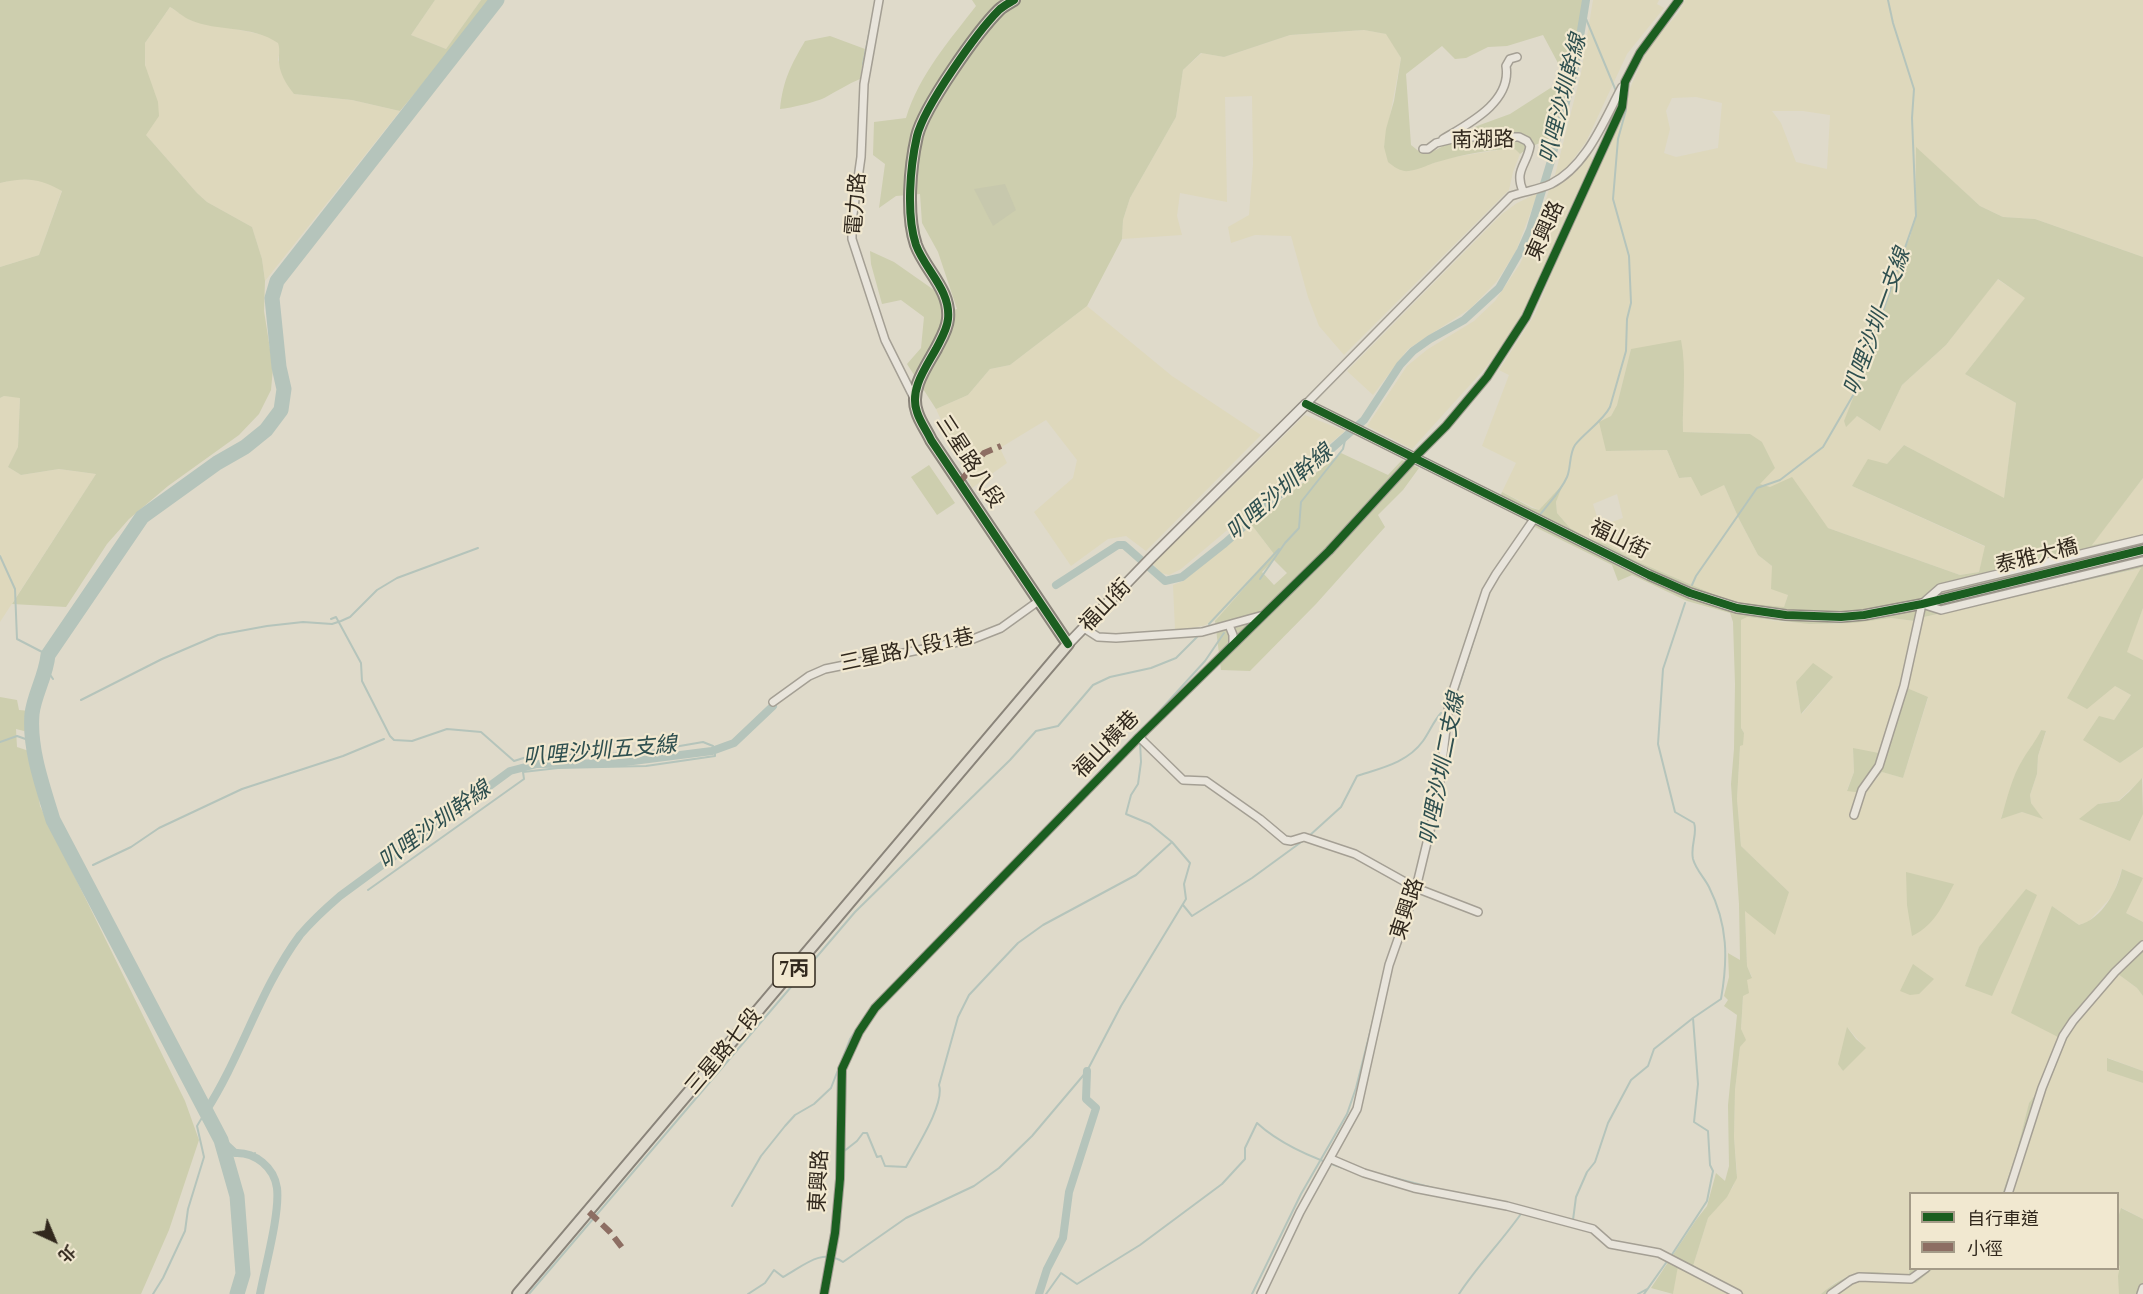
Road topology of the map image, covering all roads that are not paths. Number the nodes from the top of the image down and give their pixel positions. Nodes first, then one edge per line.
1 (879, 0) edge
2 (1014, 0) edge
3 (1679, 0) edge
4 (1517, 57) dead end
5 (1625, 82) junction
6 (1436, 143) junction
7 (1423, 148) dead end
8 (1523, 192) junction
9 (914, 398) junction
10 (1306, 404) junction
11 (1415, 457) junction
12 (1534, 519) junction
13 (2143, 539) edge
14 (2143, 550) edge
15 (2143, 561) edge
16 (1040, 600) junction
17 (1939, 600) joint
18 (1922, 604) junction
19 (1263, 616) junction
20 (1229, 625) junction
21 (1084, 628) junction
22 (1068, 644) junction
23 (1233, 645) junction
24 (773, 702) dead end
25 (1139, 737) junction
26 (1854, 815) dead end
27 (1416, 888) junction
28 (1478, 912) dead end
29 (2143, 945) edge
30 (842, 1069) joint
31 (1331, 1159) junction
32 (2009, 1192) edge
33 (1924, 1270) edge
34 (2143, 1288) edge
35 (518, 1294) edge
36 (824, 1294) edge
37 (1261, 1294) edge
38 (1738, 1294) edge
39 (1831, 1294) edge
40 (2141, 1294) edge

1 - 9 street, 電力路
2 - 9 main road
3 - 5 street, 東興路
4 - 6 street
5 - 8 street
5 - 11 street, 東興路
6 - 7 street, 南湖路
6 - 8 street, 南湖路
8 - 10 street
9 - 16 main road, 三星路八段
10 - 11 street, 福山街
10 - 21 street, 福山街
11 - 12 street, 福山街
11 - 19 street, 福山橫巷
12 - 18 street, 福山街
12 - 27 street, 東興路
13 - 18 street, 福山街
14 - 17 street, 泰雅大橋
15 - 18 street, 福山街
16 - 22 main road, 三星路八段
16 - 24 street, 三星路八段1巷
17 - 18 street, 福山街
18 - 26 street
19 - 20 street
19 - 23 street, 福山橫巷
20 - 21 street
20 - 23 street
21 - 22 street, 福山街
22 - 35 main road, 三星路七段 / 7丙
23 - 25 street, 福山橫巷
25 - 27 street
25 - 30 street, 福山橫巷
27 - 28 street
27 - 31 street, 東興路
29 - 32 street
30 - 36 street, 東興路
31 - 37 street, 東興路
31 - 38 street
33 - 39 street
34 - 40 street

